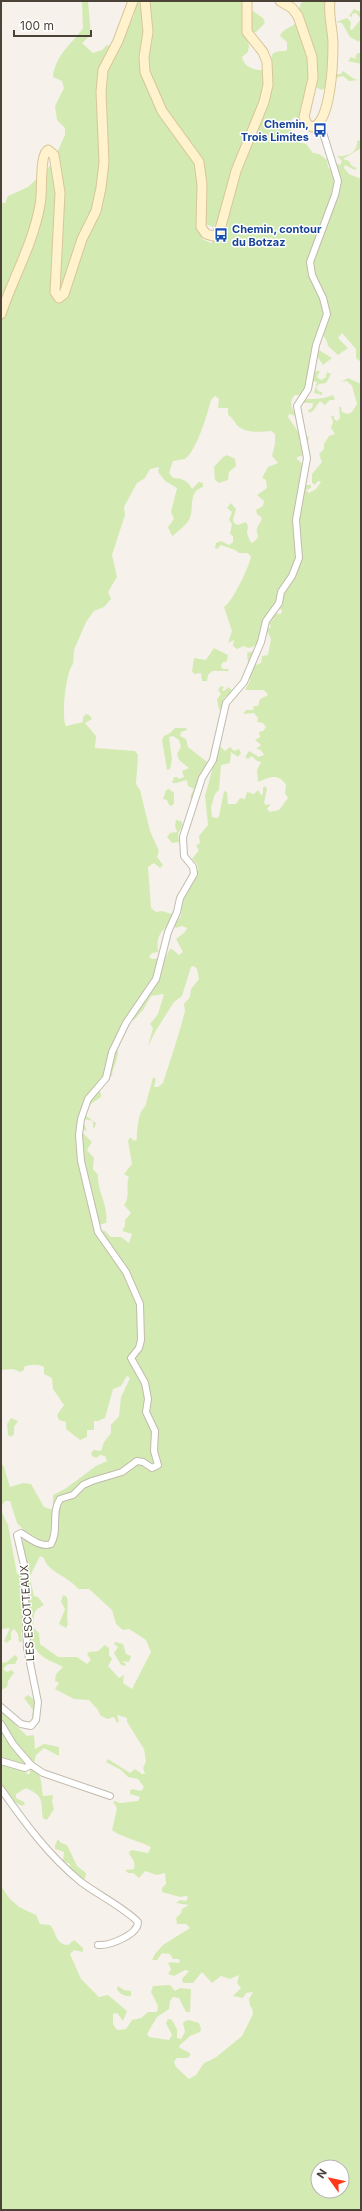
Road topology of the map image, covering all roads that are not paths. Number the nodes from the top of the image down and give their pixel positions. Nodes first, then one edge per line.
1 (133, 1) edge
2 (145, 1) edge
3 (246, 1) edge
4 (280, 1) edge
5 (330, 1) edge
6 (320, 123) junction
7 (1, 314) edge
8 (1, 1707) edge
9 (1, 1724) edge
10 (1, 1761) edge
11 (31, 1765) junction
12 (1, 1789) edge
13 (110, 1796) dead end
14 (98, 1945) dead end

1 - 7 street
2 - 3 street
4 - 6 street
5 - 6 street
6 - 8 street, LES ESCOTTEAUX
9 - 11 street
10 - 11 street
11 - 13 street
12 - 14 street

